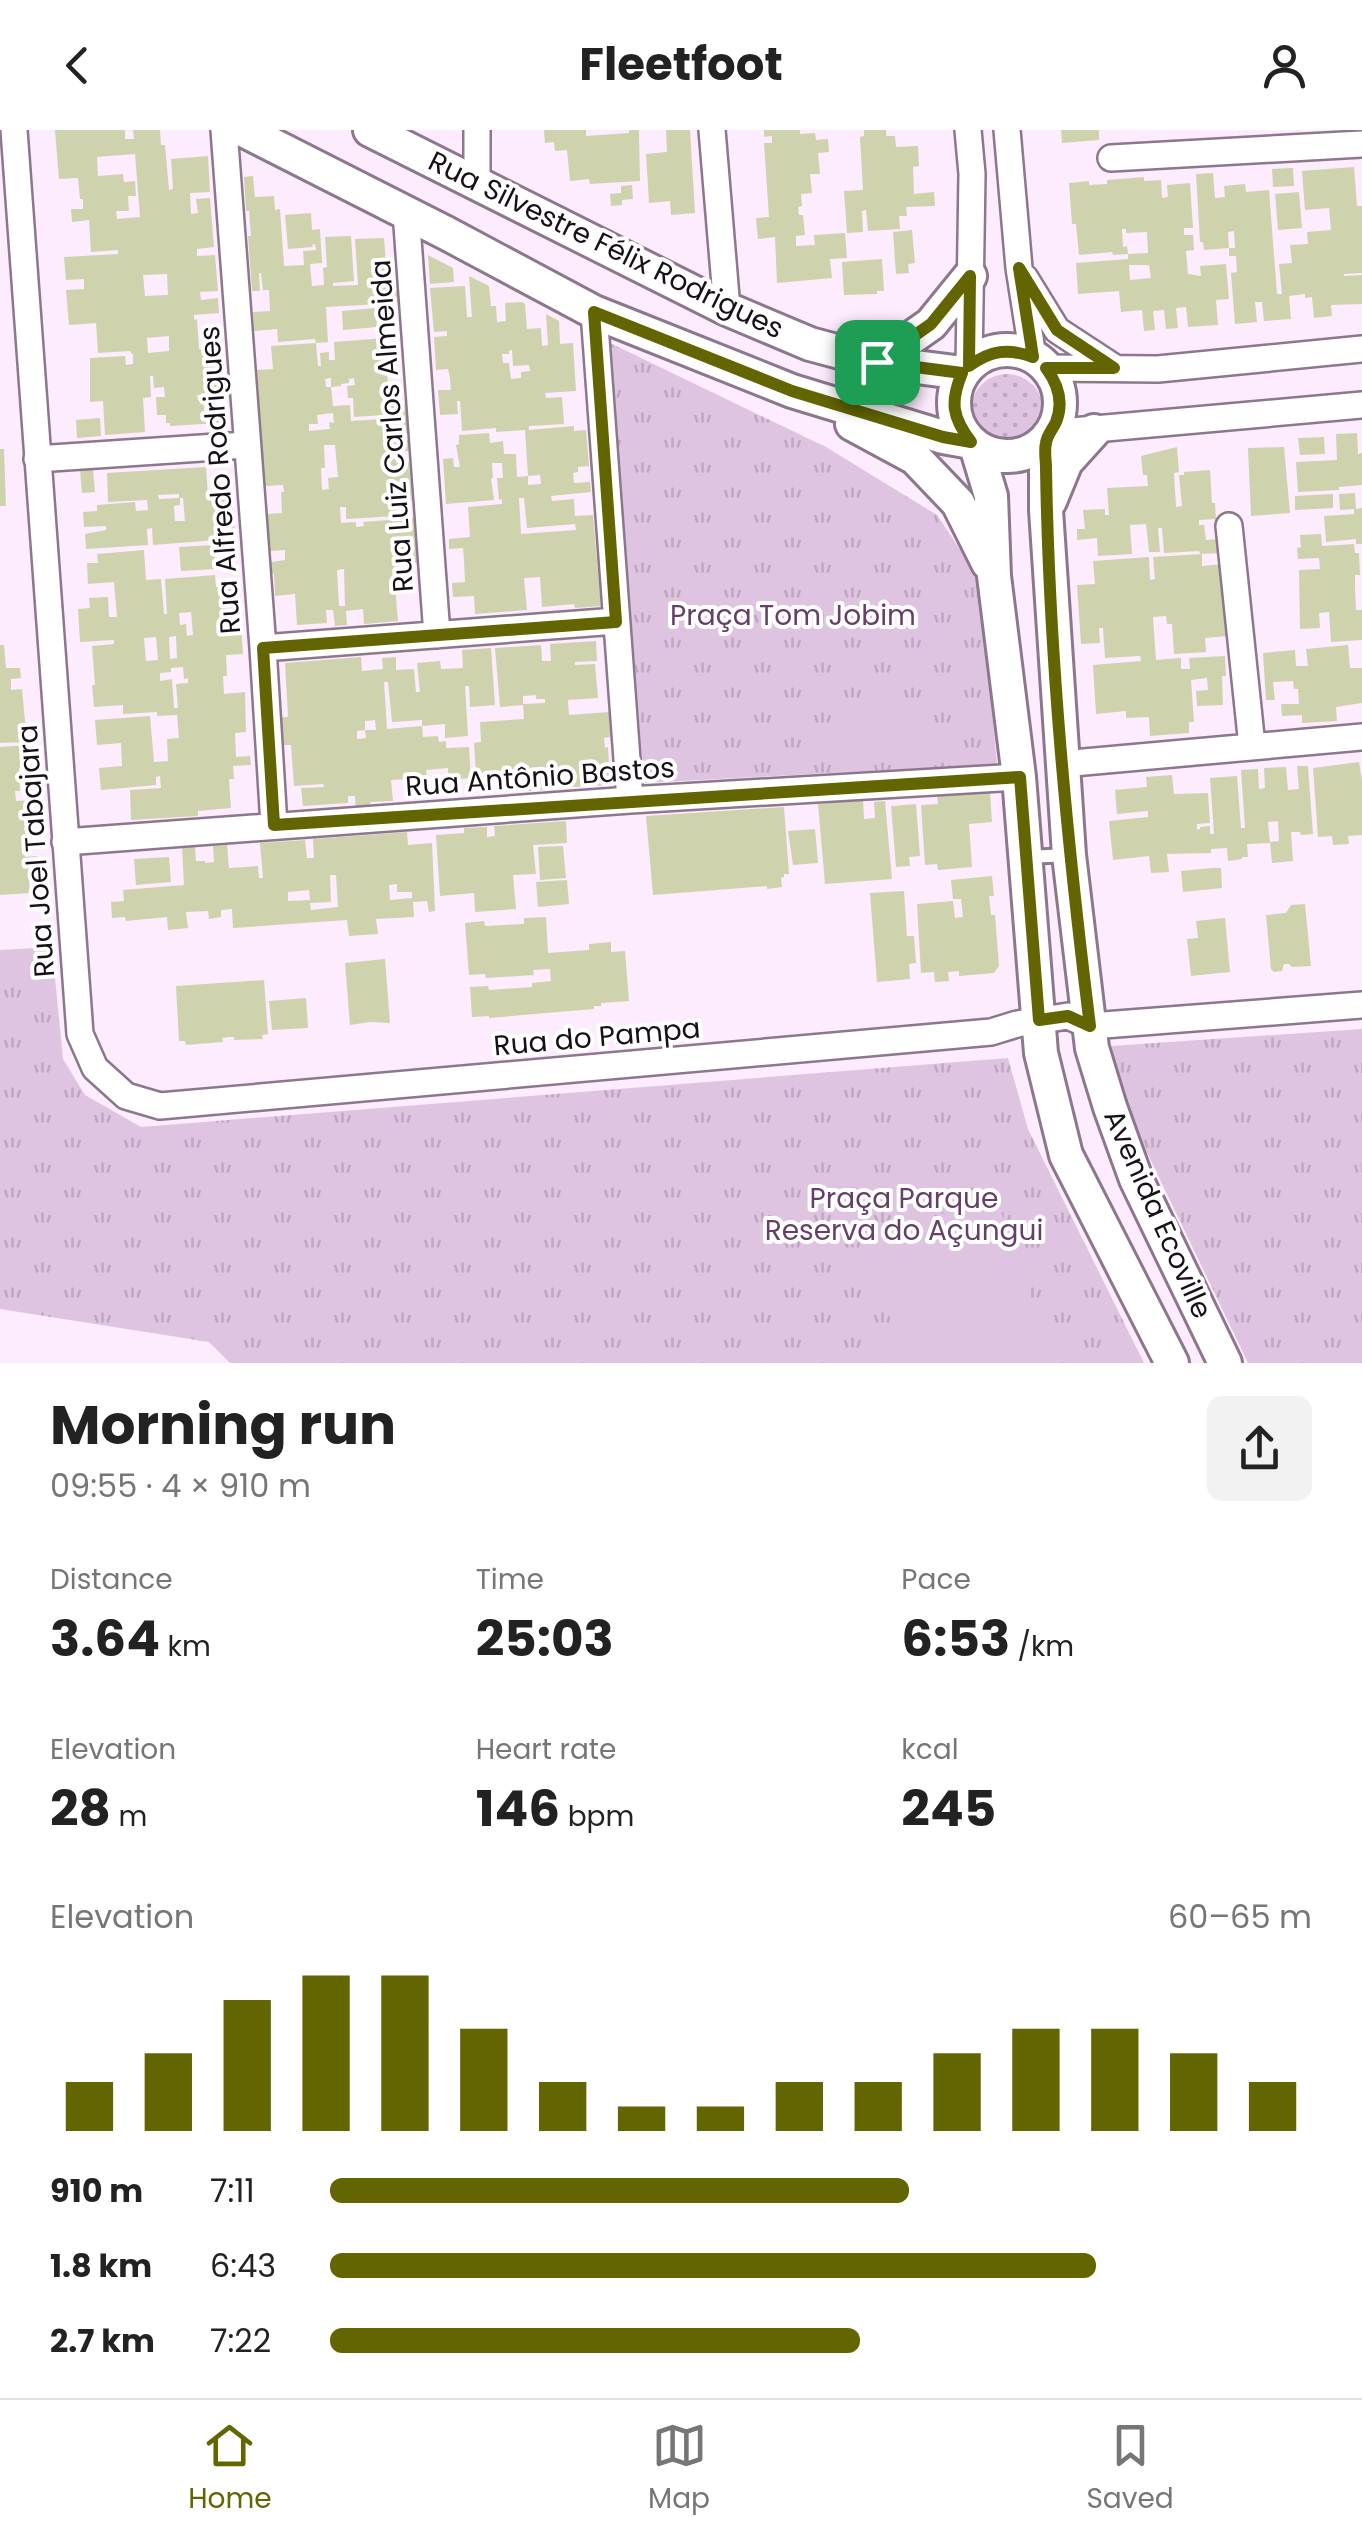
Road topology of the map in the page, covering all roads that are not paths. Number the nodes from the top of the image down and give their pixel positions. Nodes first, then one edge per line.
1 (14, 130) edge
2 (224, 130) edge
3 (244, 130) edge
4 (370, 130) edge
5 (477, 130) edge
6 (712, 130) edge
7 (968, 130) edge
8 (1007, 130) edge
9 (1362, 144) edge
10 (1111, 158) dead end
11 (477, 184) junction
12 (406, 212) junction
13 (1019, 268) junction
14 (970, 276) junction
15 (727, 309) junction
16 (594, 312) junction
17 (1362, 350) edge
18 (877, 362) junction
19 (1040, 362) junction
20 (1114, 368) junction
21 (966, 369) junction
22 (792, 391) junction
23 (1362, 405) edge
24 (1094, 431) junction
25 (1048, 436) junction
26 (973, 444) junction
27 (246, 445) junction
28 (37, 459) junction
29 (1046, 510) junction
30 (1229, 526) dead end
31 (994, 576) junction
32 (616, 622) junction
33 (437, 634) junction
34 (263, 648) junction
35 (1362, 737) edge
36 (1252, 746) junction
37 (1062, 764) junction
38 (1020, 777) junction
39 (630, 800) junction
40 (274, 825) junction
41 (65, 842) junction
42 (1069, 855) junction
43 (1027, 857) junction
44 (1362, 1005) edge
45 (1039, 1020) junction
46 (1090, 1026) junction
47 (160, 1106) joint
48 (1172, 1363) edge
49 (1224, 1363) edge

1 - 28 street, Rua Joel Tabajara
2 - 27 street, Rua Alfredo Rodrigues
3 - 12 street, Rua Silvestre Félix Rodrigues
4 - 11 street, Rua Silvestre Félix Rodrigues
5 - 11 street
6 - 15 street
7 - 14 street
8 - 13 street
9 - 10 street
11 - 15 street, Rua Silvestre Félix Rodrigues
12 - 16 street, Rua Silvestre Félix Rodrigues
12 - 33 street, Rua Luiz Carlos Almeida
13 - 19 street
13 - 20 street
14 - 18 street
14 - 21 street
15 - 18 street, Rua Silvestre Félix Rodrigues
16 - 22 street, Rua Silvestre Félix Rodrigues
16 - 32 street
17 - 20 street
18 - 21 street, Rua Silvestre Félix Rodrigues
19 - 20 street
19 - 21 street
19 - 25 street
21 - 26 street
22 - 26 street, Rua Silvestre Félix Rodrigues
22 - 31 street
23 - 24 street
24 - 25 street
24 - 29 street
25 - 26 street
25 - 29 street, Avenida Ecoville
26 - 31 street
27 - 28 street
27 - 34 street, Rua Alfredo Rodrigues
28 - 41 street, Rua Joel Tabajara
29 - 37 street, Avenida Ecoville
30 - 36 street
31 - 38 street, Avenida Ecoville
32 - 33 street
32 - 39 street
33 - 34 street
34 - 40 street, Rua Alfredo Rodrigues
35 - 36 street
36 - 37 street
37 - 42 street, Avenida Ecoville
38 - 39 street, Rua Antônio Bastos
38 - 43 street, Avenida Ecoville
39 - 40 street, Rua Antônio Bastos
40 - 41 street, Rua Antônio Bastos
41 - 47 street, Rua Joel Tabajara
42 - 43 lane
42 - 46 street, Avenida Ecoville
43 - 45 street, Avenida Ecoville
44 - 46 street, Rua do Pampa
45 - 46 street, Rua do Pampa
45 - 47 street, Rua do Pampa
45 - 48 street, Avenida Ecoville
46 - 49 street, Avenida Ecoville

